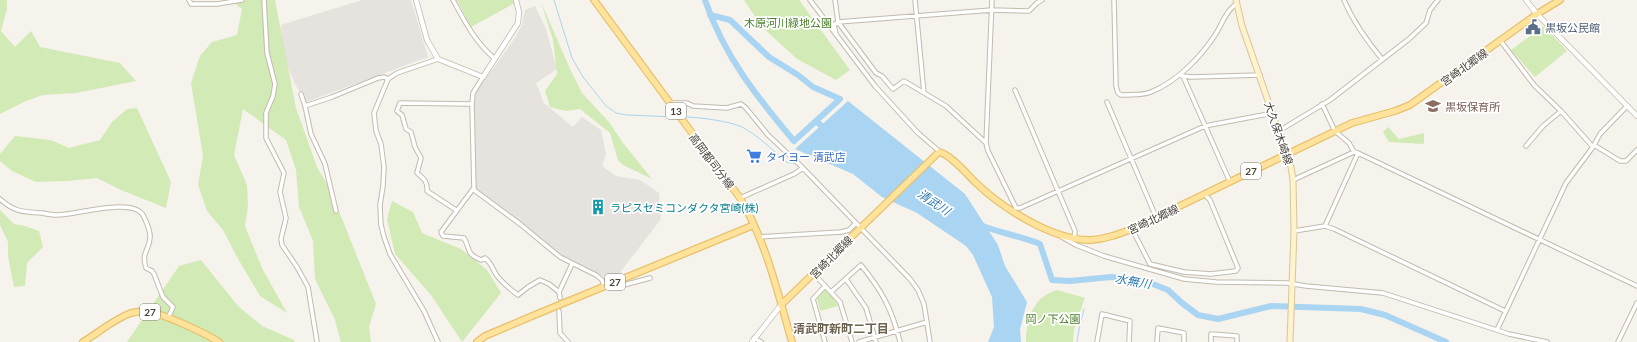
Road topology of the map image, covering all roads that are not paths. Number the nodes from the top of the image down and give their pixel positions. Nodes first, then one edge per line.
1 (189, 0) edge
2 (242, 0) edge
3 (264, 0) edge
4 (416, 0) edge
5 (453, 0) edge
6 (516, 0) edge
7 (594, 0) edge
8 (810, 0) edge
9 (835, 0) edge
10 (915, 0) edge
11 (992, 0) edge
12 (1042, 0) edge
13 (1114, 0) edge
14 (1344, 0) edge
15 (1438, 0) edge
16 (1526, 0) edge
17 (1560, 0) edge
18 (1237, 2) edge
19 (992, 10) junction
20 (1537, 14) junction
21 (916, 16) junction
22 (823, 18) junction
23 (836, 23) junction
24 (836, 35) junction
25 (1500, 40) junction
26 (438, 59) junction
27 (495, 59) junction
28 (1382, 59) junction
29 (1181, 75) junction
30 (1260, 75) junction
31 (483, 77) junction
32 (388, 79) junction
33 (1015, 90) dead end
34 (924, 93) junction
35 (301, 94) dead end
36 (1107, 102) dead end
37 (669, 103) junction
38 (472, 104) junction
39 (1322, 104) junction
40 (305, 106) junction
41 (1627, 106) junction
42 (1561, 111) junction
43 (1273, 113) junction
44 (1637, 115) edge
45 (1205, 126) junction
46 (1279, 131) junction
47 (1335, 131) junction
48 (986, 143) junction
49 (1526, 146) dead end
50 (1594, 146) junction
51 (1637, 150) edge
52 (1356, 152) junction
53 (939, 153) junction
54 (1288, 154) junction
55 (1131, 158) junction
56 (803, 168) junction
57 (1293, 180) junction
58 (1230, 182) junction
59 (473, 189) junction
60 (1057, 192) junction
61 (1204, 194) junction
62 (740, 198) junction
63 (0, 199) edge
64 (456, 210) junction
65 (1015, 210) junction
66 (336, 211) dead end
67 (1156, 218) junction
68 (754, 225) junction
69 (859, 226) junction
70 (1325, 226) junction
71 (1132, 229) junction
72 (1294, 231) junction
73 (1057, 234) junction
74 (759, 237) junction
75 (1074, 239) junction
76 (1539, 239) junction
77 (572, 264) junction
78 (814, 274) junction
79 (650, 278) dead end
80 (846, 279) junction
81 (614, 282) junction
82 (604, 286) junction
83 (825, 286) junction
84 (1292, 286) junction
85 (1637, 286) edge
86 (560, 292) junction
87 (831, 292) junction
88 (560, 298) dead end
89 (1637, 303) edge
90 (781, 305) junction
91 (560, 311) dead end
92 (1504, 311) junction
93 (168, 318) junction
94 (927, 322) junction
95 (1497, 330) junction
96 (898, 331) junction
97 (874, 338) junction
98 (753, 340) edge
99 (83, 342) edge
100 (219, 342) edge
101 (317, 342) edge
102 (438, 342) edge
103 (477, 342) edge
104 (568, 342) edge
105 (760, 342) edge
106 (792, 342) edge
107 (826, 342) edge
108 (852, 342) edge
109 (859, 342) edge
110 (876, 342) edge
111 (900, 342) edge
112 (930, 342) edge
113 (1097, 342) edge
114 (1130, 342) edge
115 (1157, 342) edge
116 (1184, 342) edge
117 (1211, 342) edge
118 (1237, 342) edge
119 (1290, 342) edge
120 (1547, 342) edge
121 (1618, 342) edge

1 - 2 street
3 - 101 street
4 - 26 street
5 - 27 street
6 - 27 street
7 - 37 main road, 高岡都司分線 / 13
8 - 22 street
9 - 23 street
10 - 21 street
11 - 19 street
12 - 19 street
13 - 29 street
14 - 28 street
15 - 28 street
16 - 20 street
17 - 20 main road, 宮崎北郷線 / 27
18 - 29 street
18 - 30 main road, 大久保木崎線
19 - 21 street
19 - 48 street
20 - 25 main road, 宮崎北郷線 / 27
20 - 41 street
21 - 23 street
21 - 34 street
22 - 23 street
22 - 24 street
23 - 24 street
23 - 34 street
24 - 53 street
25 - 42 street
25 - 47 main road, 宮崎北郷線 / 27
26 - 31 street
26 - 32 street
27 - 31 street
28 - 39 street
29 - 30 street
29 - 45 street
30 - 43 main road, 大久保木崎線
31 - 38 street
32 - 40 street
32 - 102 street
33 - 60 street
34 - 48 street
35 - 40 street
36 - 55 street
37 - 56 street
37 - 62 main road, 高岡都司分線 / 13
38 - 59 street
38 - 64 street
39 - 46 street
39 - 47 street
40 - 66 street
41 - 44 street
41 - 50 street
42 - 49 street
42 - 50 street
43 - 45 street
43 - 46 main road, 大久保木崎線
45 - 55 street
45 - 58 street
46 - 54 main road, 大久保木崎線
47 - 52 street
47 - 54 main road, 宮崎北郷線 / 27
48 - 65 street
50 - 51 street
50 - 76 street
52 - 57 street
52 - 70 street
52 - 76 street
53 - 65 main road, 宮崎北郷線 / 27
53 - 69 main road, 宮崎北郷線
54 - 57 main road, 大久保木崎線
54 - 58 main road, 宮崎北郷線 / 27
55 - 60 street
55 - 67 street
56 - 62 street
56 - 69 street
57 - 72 main road, 大久保木崎線
58 - 61 main road, 宮崎北郷線 / 27
59 - 64 street
59 - 77 street
60 - 65 street
60 - 75 street
61 - 67 main road, 宮崎北郷線 / 27
61 - 71 street
62 - 68 main road, 高岡都司分線 / 13
63 - 93 street
64 - 86 street
65 - 73 main road, 宮崎北郷線 / 27
67 - 71 main road, 宮崎北郷線 / 27
68 - 74 main road, 高岡都司分線 / 13
68 - 81 main road, 27
69 - 74 street
69 - 78 main road, 宮崎北郷線
69 - 94 street
70 - 72 street
70 - 92 street
71 - 75 main road, 宮崎北郷線 / 27
72 - 84 main road, 大久保木崎線
73 - 75 main road, 宮崎北郷線 / 27
73 - 84 street
74 - 90 main road, 高岡都司分線 / 13
76 - 85 street
76 - 92 street
77 - 82 street
77 - 86 street
78 - 83 street
78 - 90 main road, 宮崎北郷線
79 - 81 street
80 - 87 street
80 - 96 street
80 - 97 street
81 - 82 main road, 27
82 - 103 main road, 27
83 - 87 street
83 - 107 street
84 - 95 street
84 - 119 main road, 大久保木崎線
86 - 88 street
87 - 108 street
89 - 121 street
90 - 98 street
90 - 106 main road, 高岡都司分線 / 13
91 - 104 street
92 - 95 street
93 - 99 main road, 27
93 - 100 main road, 27
94 - 96 street
94 - 112 street
95 - 120 street
96 - 97 street
96 - 111 street
97 - 109 street
97 - 110 street
98 - 105 street
113 - 114 street
115 - 116 street
117 - 118 street

